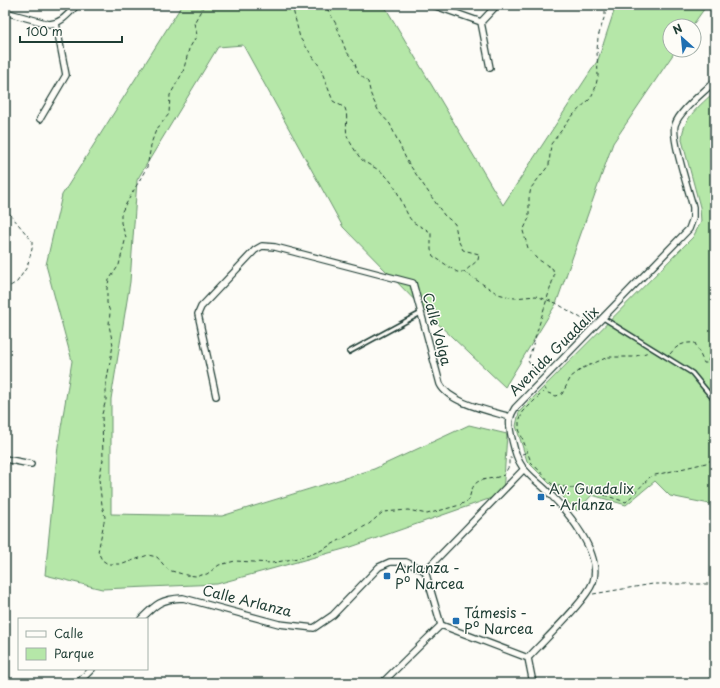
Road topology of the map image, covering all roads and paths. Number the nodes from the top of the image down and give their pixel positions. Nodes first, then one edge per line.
1 (77, 5) edge
2 (292, 5) edge
3 (325, 5) edge
4 (433, 5) edge
5 (498, 5) edge
6 (605, 5) edge
7 (5, 12) edge
8 (481, 22) junction
9 (56, 23) junction
10 (490, 68) dead end
11 (715, 81) edge
12 (40, 119) dead end
13 (5, 208) edge
14 (464, 272) junction
15 (5, 289) edge
16 (546, 300) junction
17 (421, 313) junction
18 (603, 318) junction
19 (715, 323) edge
20 (595, 326) junction
21 (715, 346) edge
22 (655, 350) junction
23 (349, 352) dead end
24 (667, 357) junction
25 (541, 381) junction
26 (546, 390) junction
27 (216, 396) dead end
28 (715, 401) edge
29 (510, 417) junction
30 (715, 458) edge
31 (5, 459) edge
32 (31, 464) dead end
33 (524, 469) junction
34 (425, 571) junction
35 (715, 584) edge
36 (584, 596) junction
37 (141, 618) edge
38 (440, 625) junction
39 (528, 658) junction
40 (91, 670) edge
41 (78, 683) edge
42 (382, 683) edge
43 (533, 683) edge

1 - 9 street
2 - 14 path
3 - 14 path
4 - 8 street
5 - 8 street
6 - 16 path
7 - 9 street
8 - 10 street
9 - 12 street
11 - 18 street, Avenida Guadalix
13 - 15 path
14 - 16 path
16 - 20 path
16 - 25 path
17 - 23 lane
17 - 27 street, Calle Volga
17 - 29 street, Calle Volga
18 - 20 street, Avenida Guadalix
18 - 22 lane
19 - 21 path
20 - 25 street, Avenida Guadalix
21 - 24 path
22 - 24 lane
22 - 26 path
24 - 28 lane
25 - 26 path
25 - 29 street, Avenida Guadalix
26 - 30 path
29 - 33 street, Avenida Guadalix
31 - 32 street
33 - 34 street
33 - 36 street, Avenida Guadalix
34 - 37 street, Calle Arlanza
34 - 38 street
35 - 36 path
36 - 39 street, Avenida Guadalix
38 - 39 street
38 - 42 street
39 - 43 street
40 - 41 street

